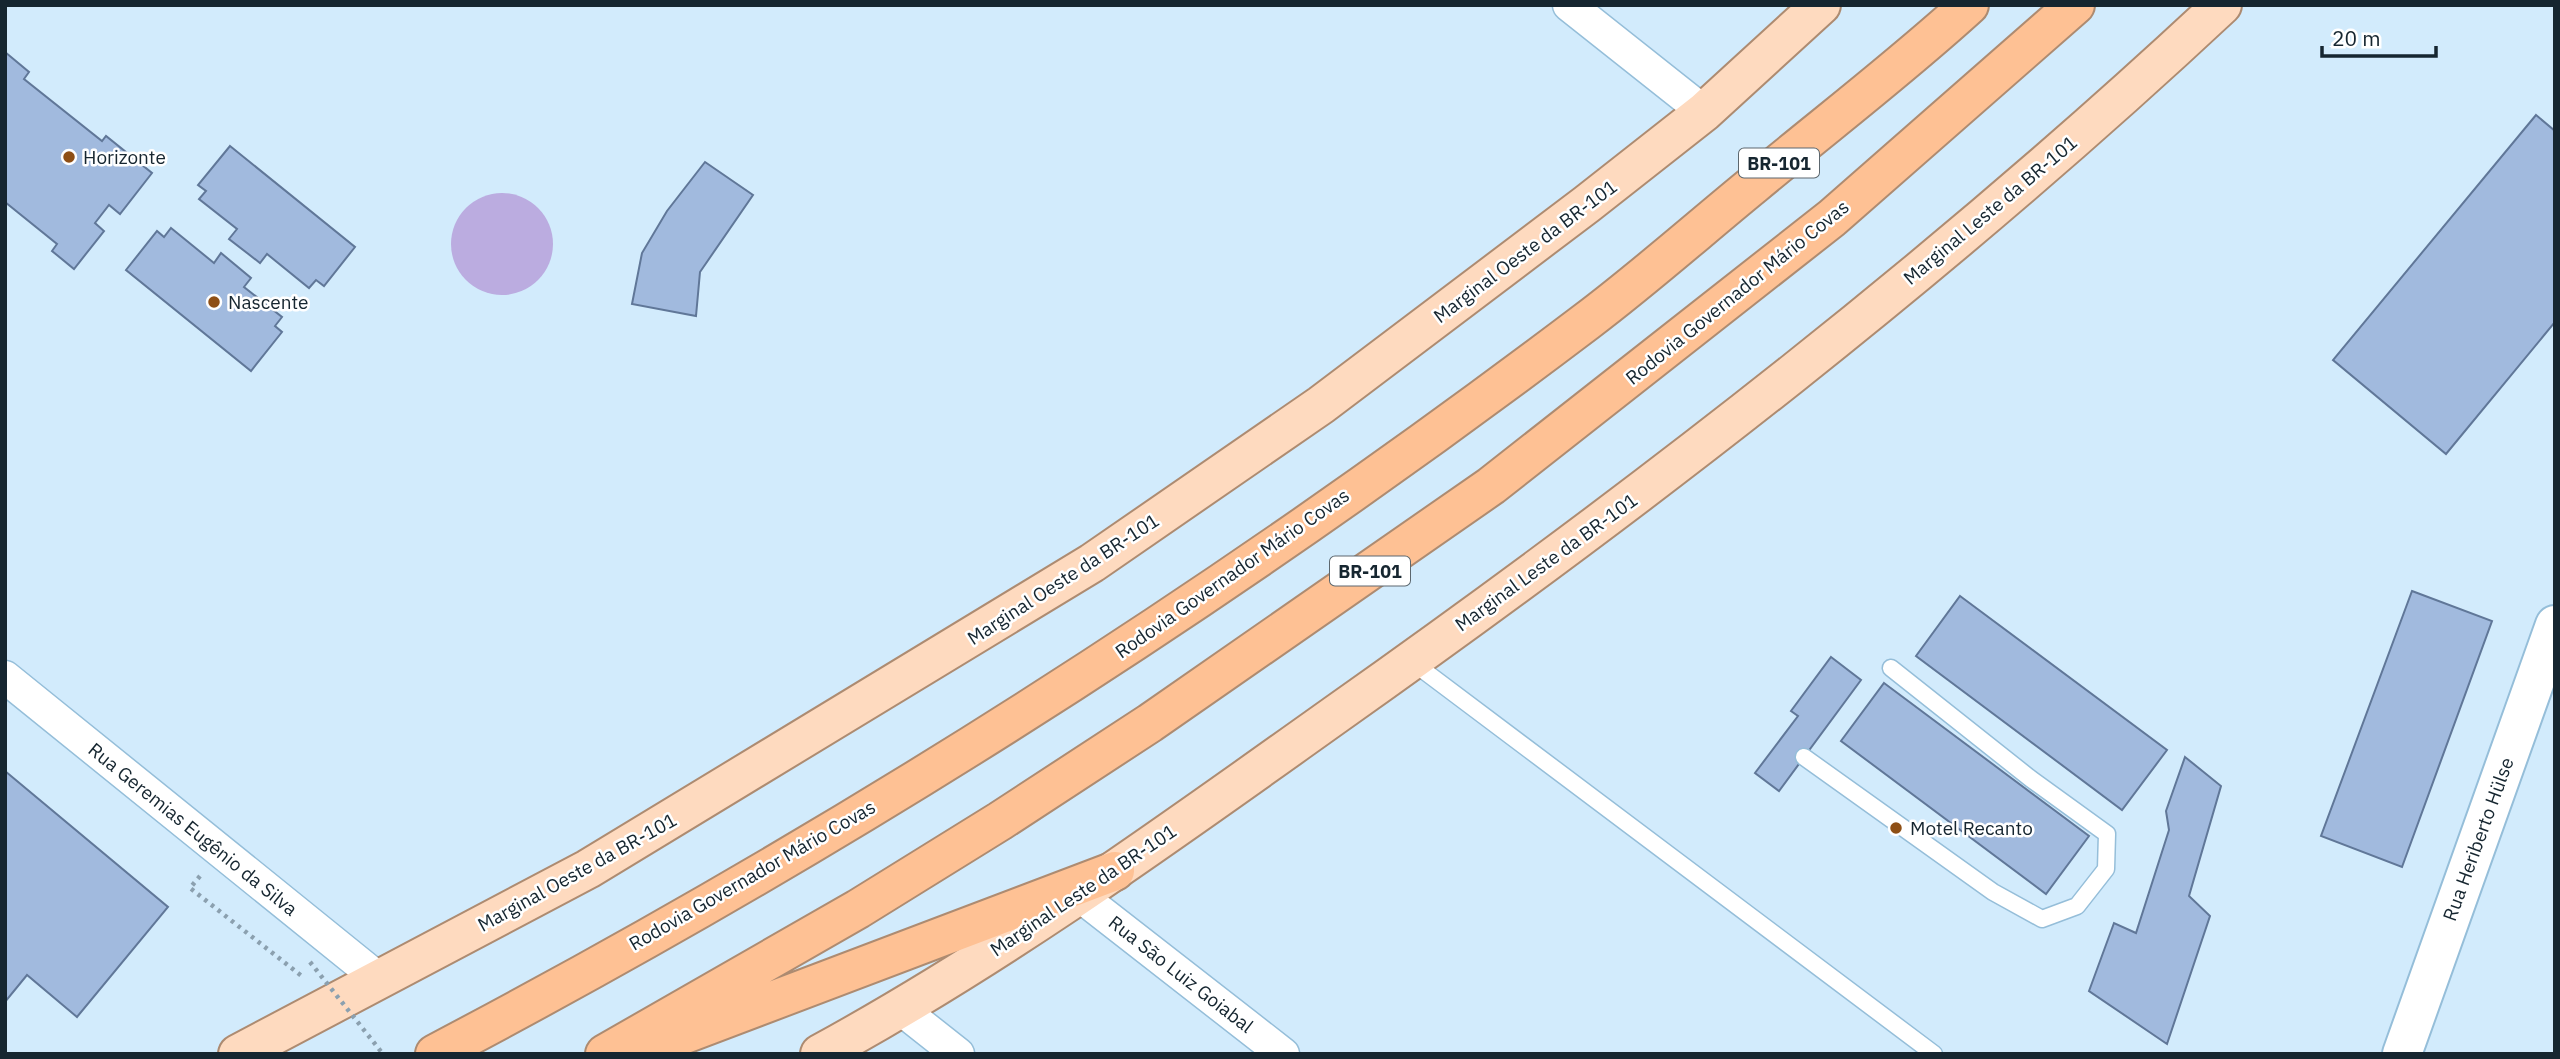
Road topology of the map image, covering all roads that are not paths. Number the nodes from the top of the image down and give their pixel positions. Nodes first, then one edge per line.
1 (1569, 5) edge
2 (1821, 5) edge
3 (1969, 5) edge
4 (2075, 5) edge
5 (2222, 5) edge
6 (1704, 112) junction
7 (2555, 625) edge
8 (1411, 661) junction
9 (1891, 668) dead end
10 (5, 677) edge
11 (1804, 757) dead end
12 (1115, 871) junction
13 (1079, 895) junction
14 (380, 980) junction
15 (901, 1009) junction
16 (238, 1054) edge
17 (435, 1054) edge
18 (605, 1054) edge
19 (633, 1054) edge
20 (820, 1054) edge
21 (958, 1054) edge
22 (1283, 1054) edge
23 (1934, 1054) edge
24 (2402, 1054) edge

1 - 6 street
2 - 6 main road, Marginal Oeste da BR-101
3 - 17 highway, Rodovia Governador Mário Covas / BR-101
4 - 18 highway, Rodovia Governador Mário Covas / BR-101
5 - 8 main road, Marginal Leste da BR-101
6 - 14 main road, Marginal Oeste da BR-101
7 - 24 street, Rua Heriberto Hülse
8 - 12 main road, Marginal Leste da BR-101
8 - 23 lane
9 - 11 lane
10 - 14 street, Rua Geremias Eugênio da Silva
12 - 13 main road, Marginal Leste da BR-101
12 - 19 highway
13 - 15 main road, Marginal Leste da BR-101
13 - 22 street, Rua São Luiz Goiabal
14 - 16 main road, Marginal Oeste da BR-101
15 - 20 main road, Marginal Leste da BR-101
15 - 21 street

